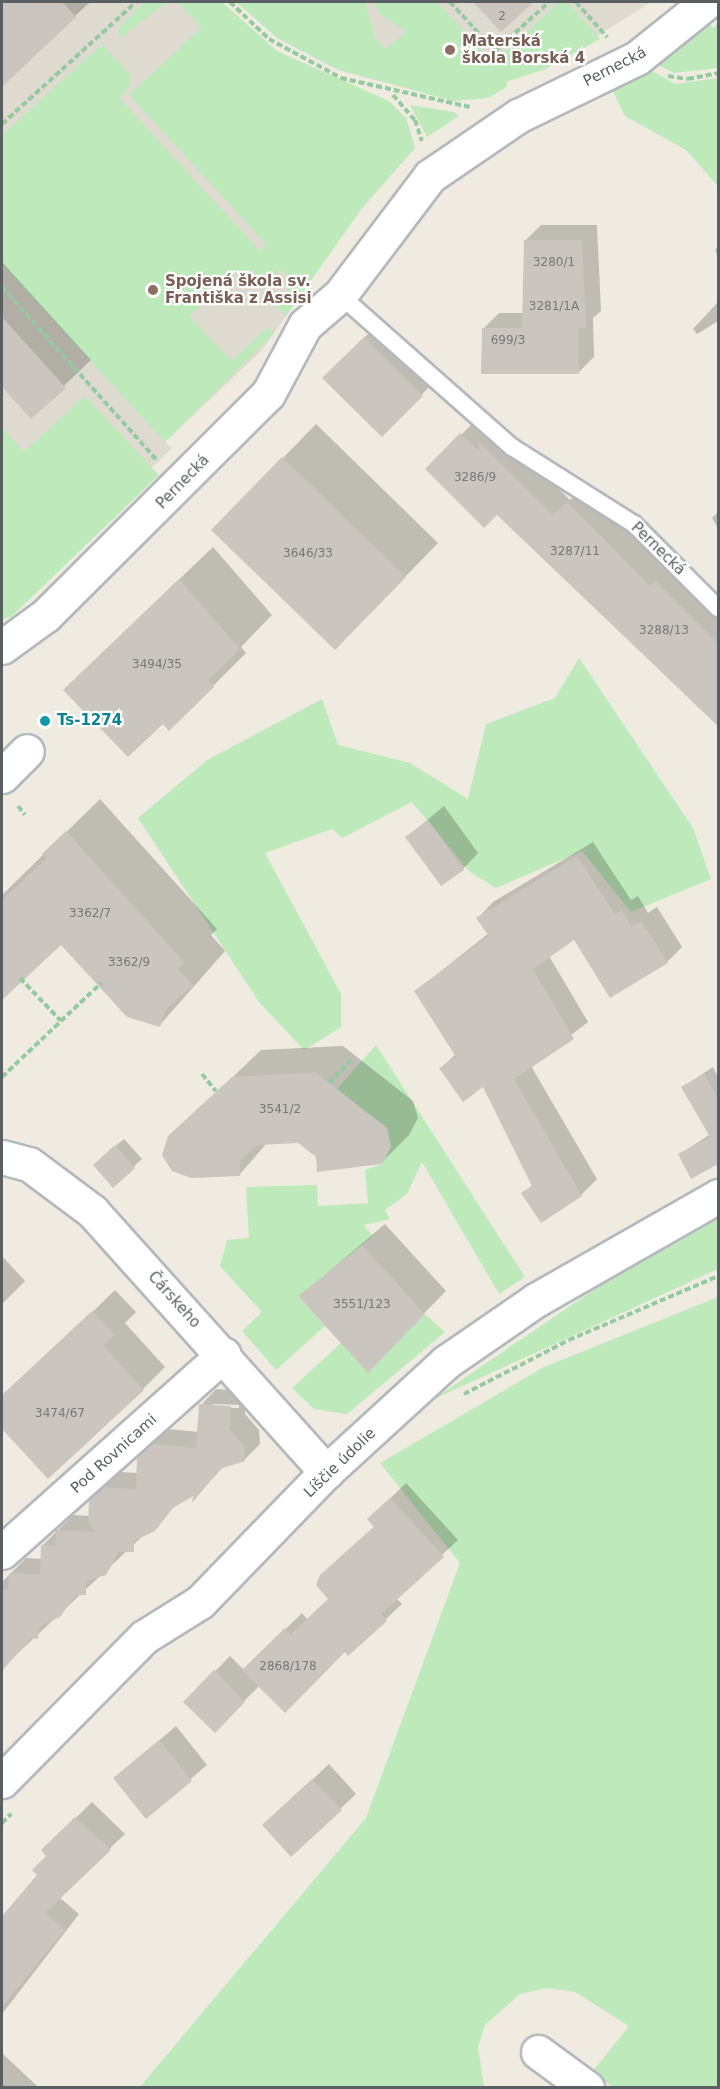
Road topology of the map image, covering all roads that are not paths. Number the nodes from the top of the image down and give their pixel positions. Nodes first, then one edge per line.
1 (707, 2) edge
2 (340, 295) junction
3 (718, 608) edge
4 (2, 647) edge
5 (2, 1157) edge
6 (718, 1196) edge
7 (224, 1354) junction
8 (326, 1472) junction
9 (2, 1552) edge
10 (2, 1781) edge
11 (538, 2052) dead end
12 (587, 2088) edge

1 - 2 street, Pernecká
2 - 3 lane, Pernecká
2 - 4 street, Pernecká
5 - 7 street, Čárskeho
6 - 8 street, Líščie údolie
7 - 8 street, Čárskeho
7 - 9 street, Pod Rovnicami
8 - 10 street, Líščie údolie
11 - 12 street

